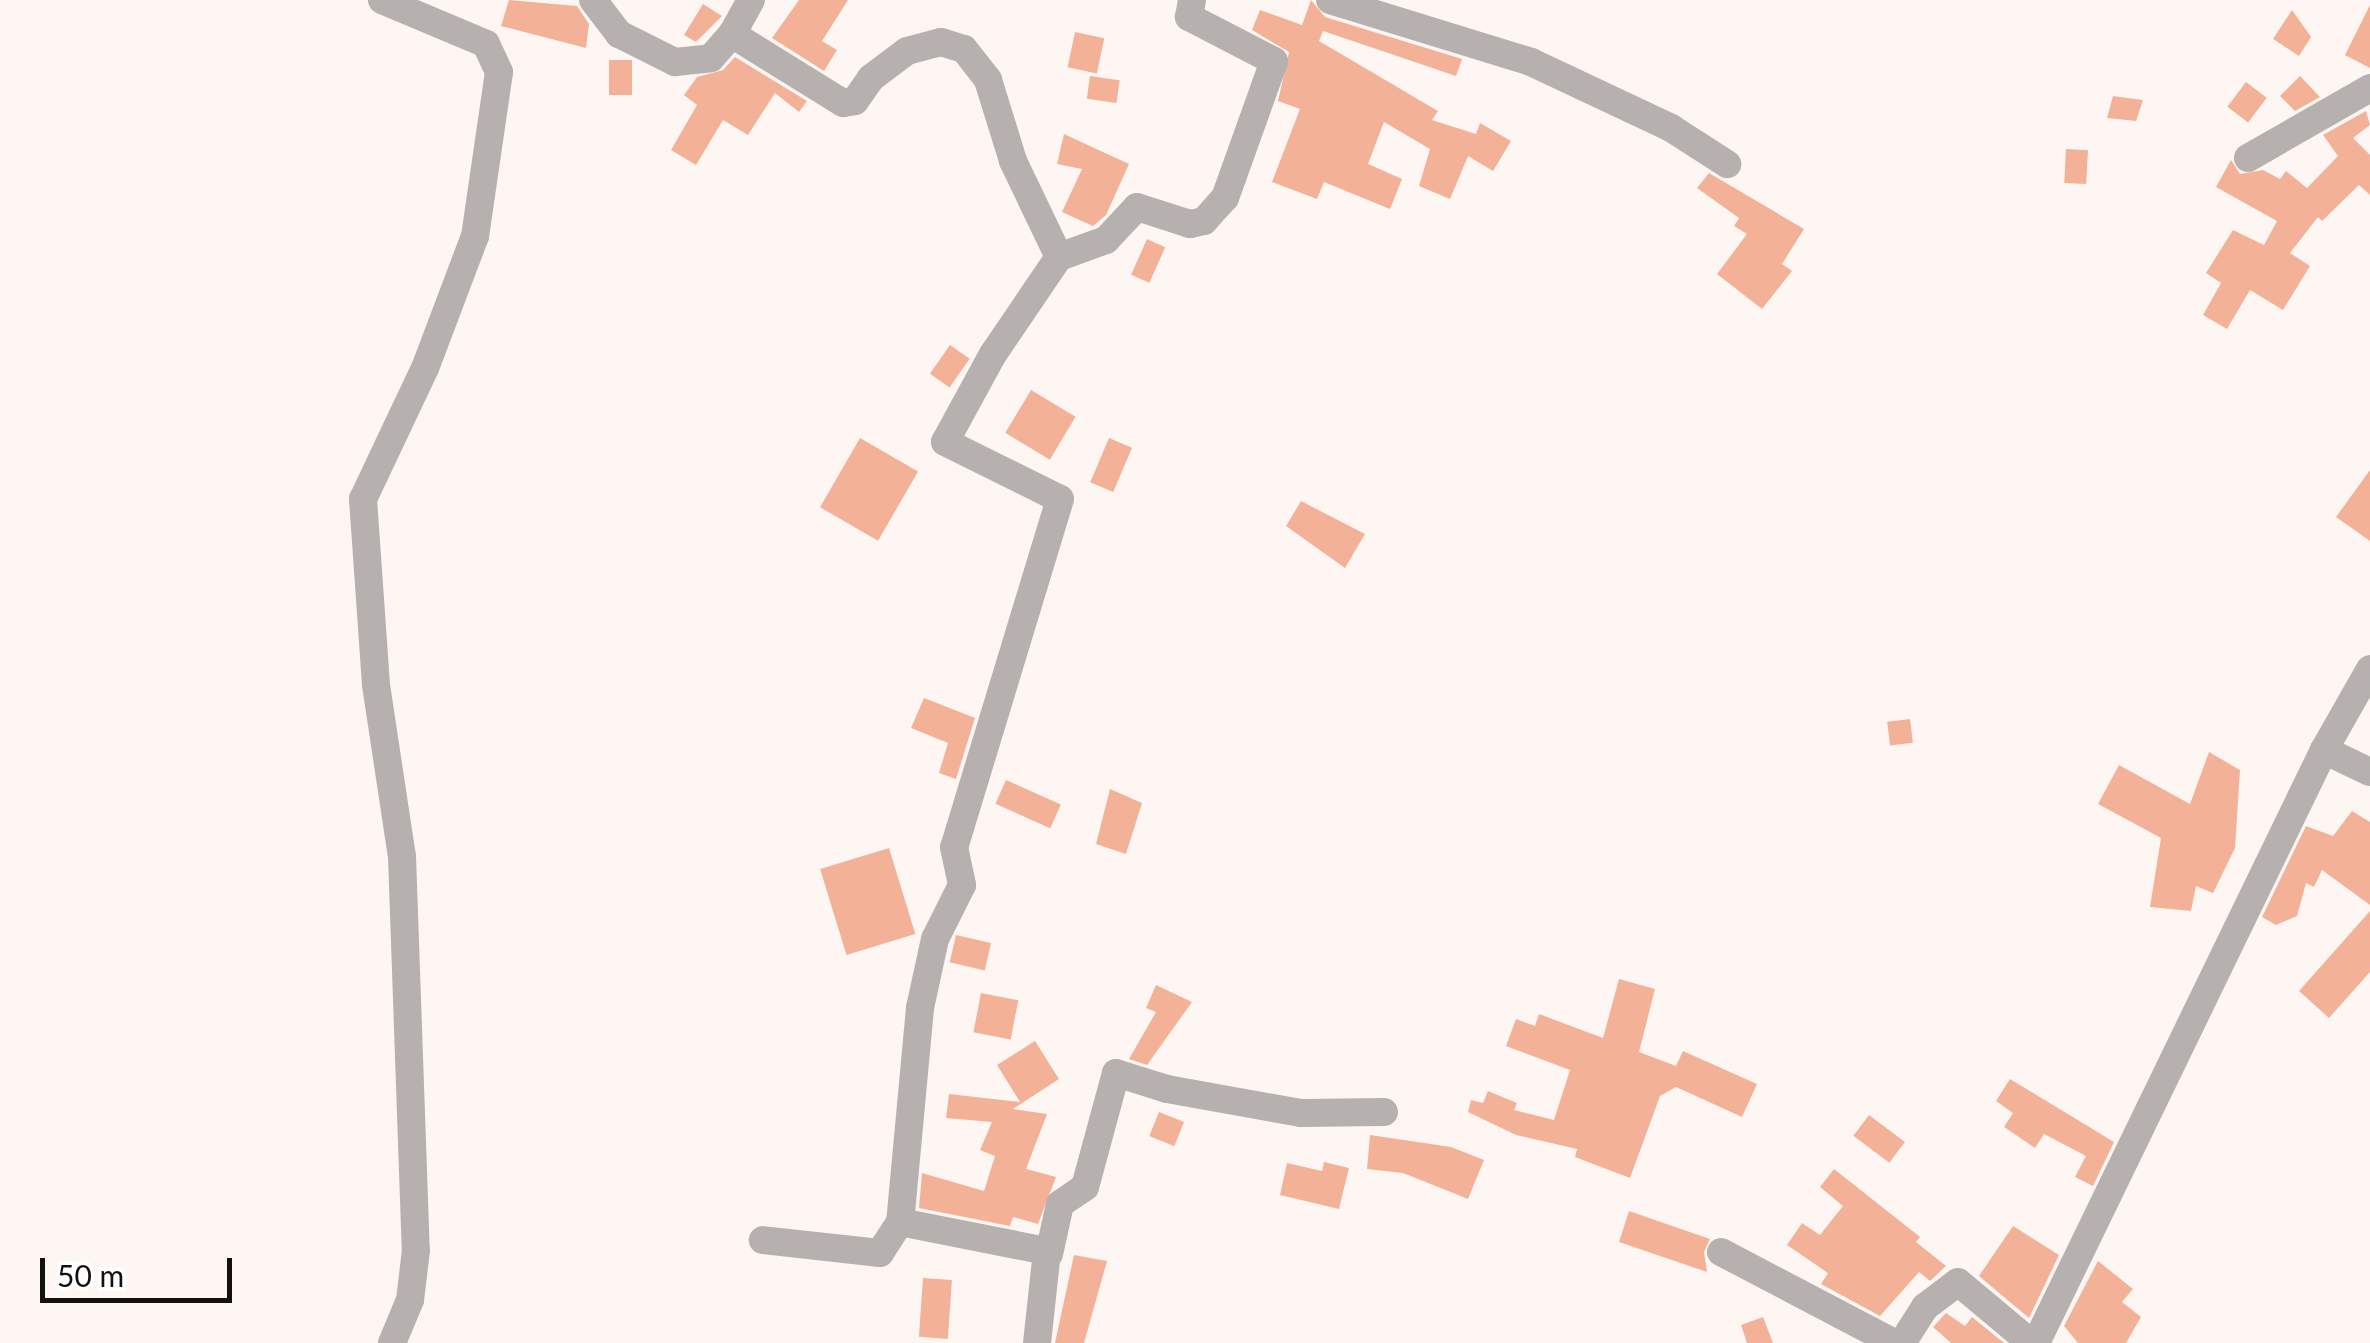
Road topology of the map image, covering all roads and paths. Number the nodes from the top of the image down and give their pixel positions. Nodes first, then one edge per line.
1 (382, 0) edge
2 (592, 0) edge
3 (751, 0) edge
4 (1192, 0) edge
5 (1330, 0) edge
6 (732, 34) junction
7 (2370, 88) edge
8 (2248, 158) dead end
9 (1727, 164) dead end
10 (1060, 257) junction
11 (2370, 669) edge
12 (2324, 750) junction
13 (2370, 772) edge
14 (1384, 1112) dead end
15 (900, 1222) junction
16 (762, 1240) dead end
17 (1721, 1252) dead end
18 (1049, 1254) junction
19 (392, 1343) edge
20 (1037, 1343) edge
21 (1894, 1343) edge
22 (1902, 1343) edge
23 (2033, 1343) edge

1 - 19 street
2 - 6 street
3 - 6 street
4 - 10 street
5 - 9 street
6 - 10 street
7 - 8 street
10 - 15 street
11 - 12 street
12 - 13 street
12 - 23 street
14 - 18 street
15 - 16 street
15 - 18 street
17 - 21 street
18 - 20 street
22 - 23 street

